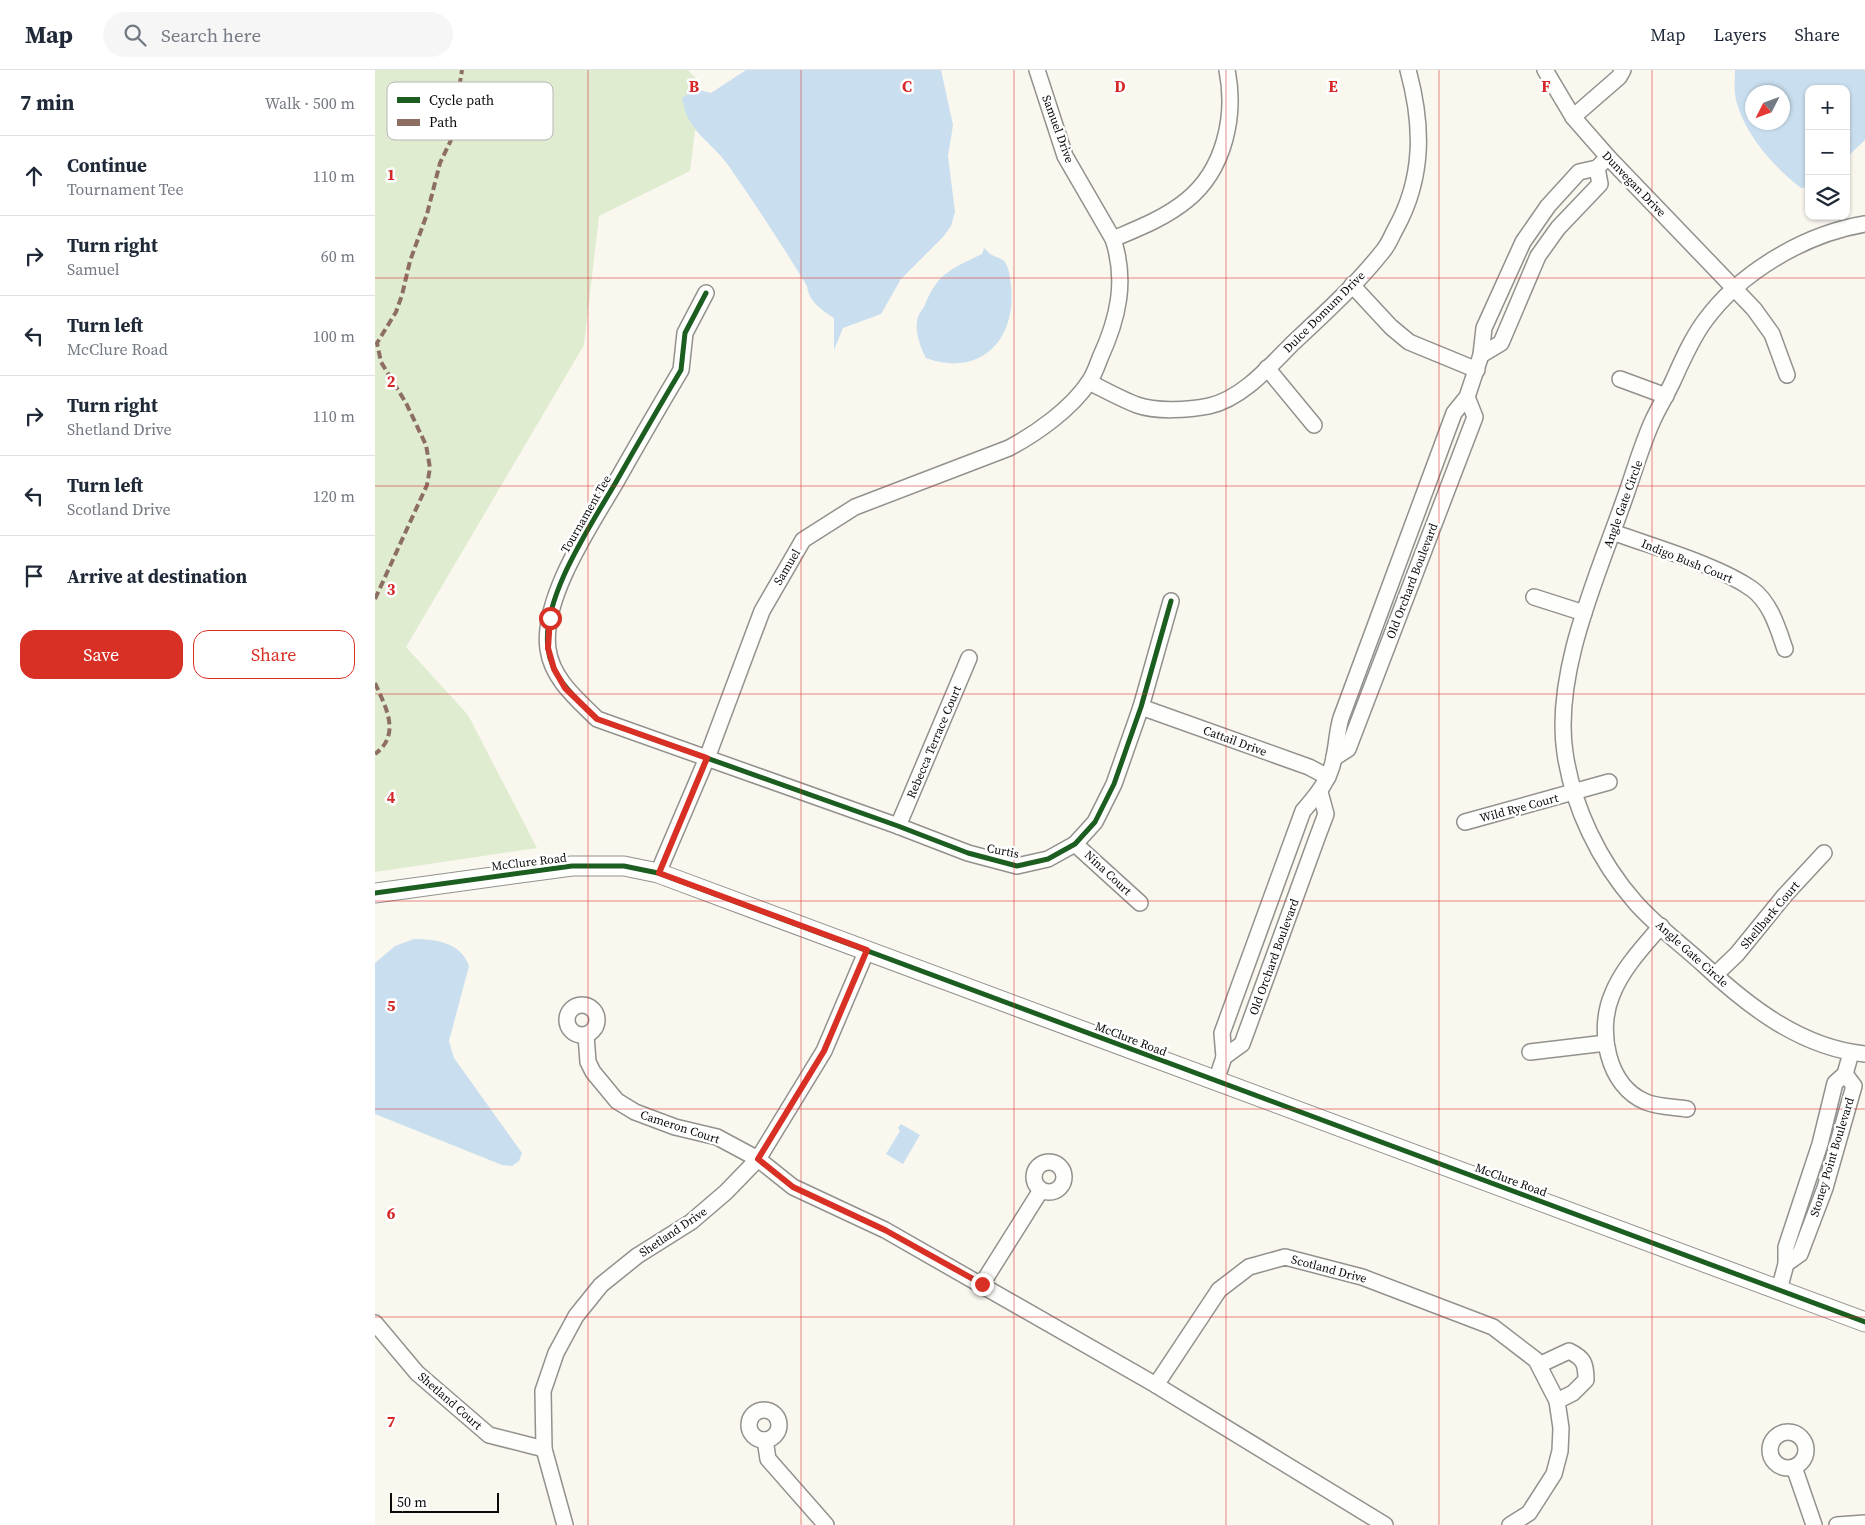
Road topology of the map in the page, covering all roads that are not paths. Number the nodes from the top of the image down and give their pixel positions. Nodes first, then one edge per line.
1 (1037, 70) edge
2 (1227, 70) edge
3 (1408, 70) edge
4 (1623, 70) edge
5 (1548, 71) edge
6 (1573, 117) junction
7 (1608, 157) junction
8 (1597, 168) junction
9 (1865, 224) edge
10 (1113, 239) junction
11 (1352, 284) junction
12 (1734, 289) junction
13 (706, 293) dead end
14 (1481, 355) junction
15 (1267, 368) junction
16 (1477, 370) junction
17 (1787, 375) dead end
18 (1620, 379) dead end
19 (1089, 382) junction
20 (1666, 396) junction
21 (1467, 397) junction
22 (1314, 425) dead end
23 (1613, 532) junction
24 (1534, 597) dead end
25 (1171, 601) dead end
26 (1584, 613) junction
27 (1785, 649) dead end
28 (969, 658) dead end
29 (1141, 708) junction
30 (707, 758) junction
31 (1334, 758) junction
32 (1328, 777) junction
33 (1609, 782) dead end
34 (1320, 792) junction
35 (1574, 793) junction
36 (1465, 822) dead end
37 (899, 826) junction
38 (1075, 844) junction
39 (1824, 853) dead end
40 (659, 873) junction
41 (375, 893) edge
42 (1140, 903) dead end
43 (1661, 926) junction
44 (867, 950) junction
45 (1715, 975) junction
46 (585, 1035) dead end
47 (1606, 1043) junction
48 (1530, 1052) dead end
49 (1858, 1053) edge
50 (1224, 1058) junction
51 (1216, 1081) junction
52 (1687, 1109) dead end
53 (758, 1159) junction
54 (1041, 1190) dead end
55 (982, 1284) junction
56 (1779, 1290) junction
57 (1865, 1322) edge
58 (375, 1323) edge
59 (1539, 1365) junction
60 (1157, 1385) junction
61 (1557, 1402) junction
62 (765, 1440) dead end
63 (544, 1449) junction
64 (1794, 1467) dead end
65 (1865, 1523) edge
66 (565, 1525) edge
67 (826, 1525) edge
68 (1385, 1525) edge
69 (1510, 1525) edge
70 (1814, 1525) edge
71 (1837, 1525) edge

1 - 10 street, Samuel Drive
2 - 10 street
3 - 11 street, Dulce Domum Drive
4 - 6 street
5 - 6 street, Dunvegan Drive
6 - 7 street, Dunvegan Drive
7 - 8 street, Old Orchard Boulevard
7 - 12 street, Dunvegan Drive
8 - 14 street
8 - 14 street, Old Orchard Boulevard
9 - 12 street, Angle Gate Circle
10 - 19 street, Samuel Drive
11 - 15 street, Dulce Domum Drive
11 - 16 street
12 - 17 street, Dunvegan Drive
12 - 20 street, Angle Gate Circle
13 - 30 street, Tournament Tee
14 - 16 street, Old Orchard Boulevard
15 - 19 street, Dulce Domum Drive
15 - 22 street
16 - 21 street, Old Orchard Boulevard
18 - 20 street
19 - 30 street, Samuel
20 - 23 street, Angle Gate Circle
21 - 31 street, Old Orchard Boulevard
21 - 31 street, Old Orchard Boulevard
23 - 26 street, Angle Gate Circle
23 - 27 street, Indigo Bush Court
24 - 26 street
25 - 29 street, Curtis
26 - 35 street, Angle Gate Circle
28 - 37 street, Rebecca Terrace Court
29 - 32 street, Cattail Drive
29 - 38 street, Curtis
30 - 37 street, Curtis
30 - 40 street, Samuel
31 - 32 street, Old Orchard Boulevard
32 - 34 street, Old Orchard Boulevard
33 - 35 street
34 - 50 street, Old Orchard Boulevard
34 - 50 street, Old Orchard Boulevard
35 - 36 street, Wild Rye Court
35 - 43 street, Angle Gate Circle
37 - 38 street, Curtis
38 - 42 street, Nina Court
39 - 45 street, Shellbark Court
40 - 41 street, McClure Road
40 - 44 street, McClure Road
43 - 45 street, Angle Gate Circle
43 - 47 street
44 - 51 street, McClure Road
44 - 53 street, Shetland Drive
45 - 49 street, Angle Gate Circle
46 - 53 street, Cameron Court
47 - 48 street
47 - 52 street
49 - 56 street, Stoney Point Boulevard
50 - 51 street, Old Orchard Boulevard
51 - 56 street, McClure Road
53 - 55 street
53 - 63 street, Shetland Drive
54 - 55 street
55 - 60 street
56 - 57 street, McClure Road
58 - 63 street, Shetland Court
59 - 60 street, Scotland Drive
59 - 61 street, Scotland Drive
59 - 61 street
60 - 68 street
61 - 69 street, Scotland Drive
62 - 67 street
63 - 66 street, Shetland Drive
64 - 70 street
65 - 71 street

